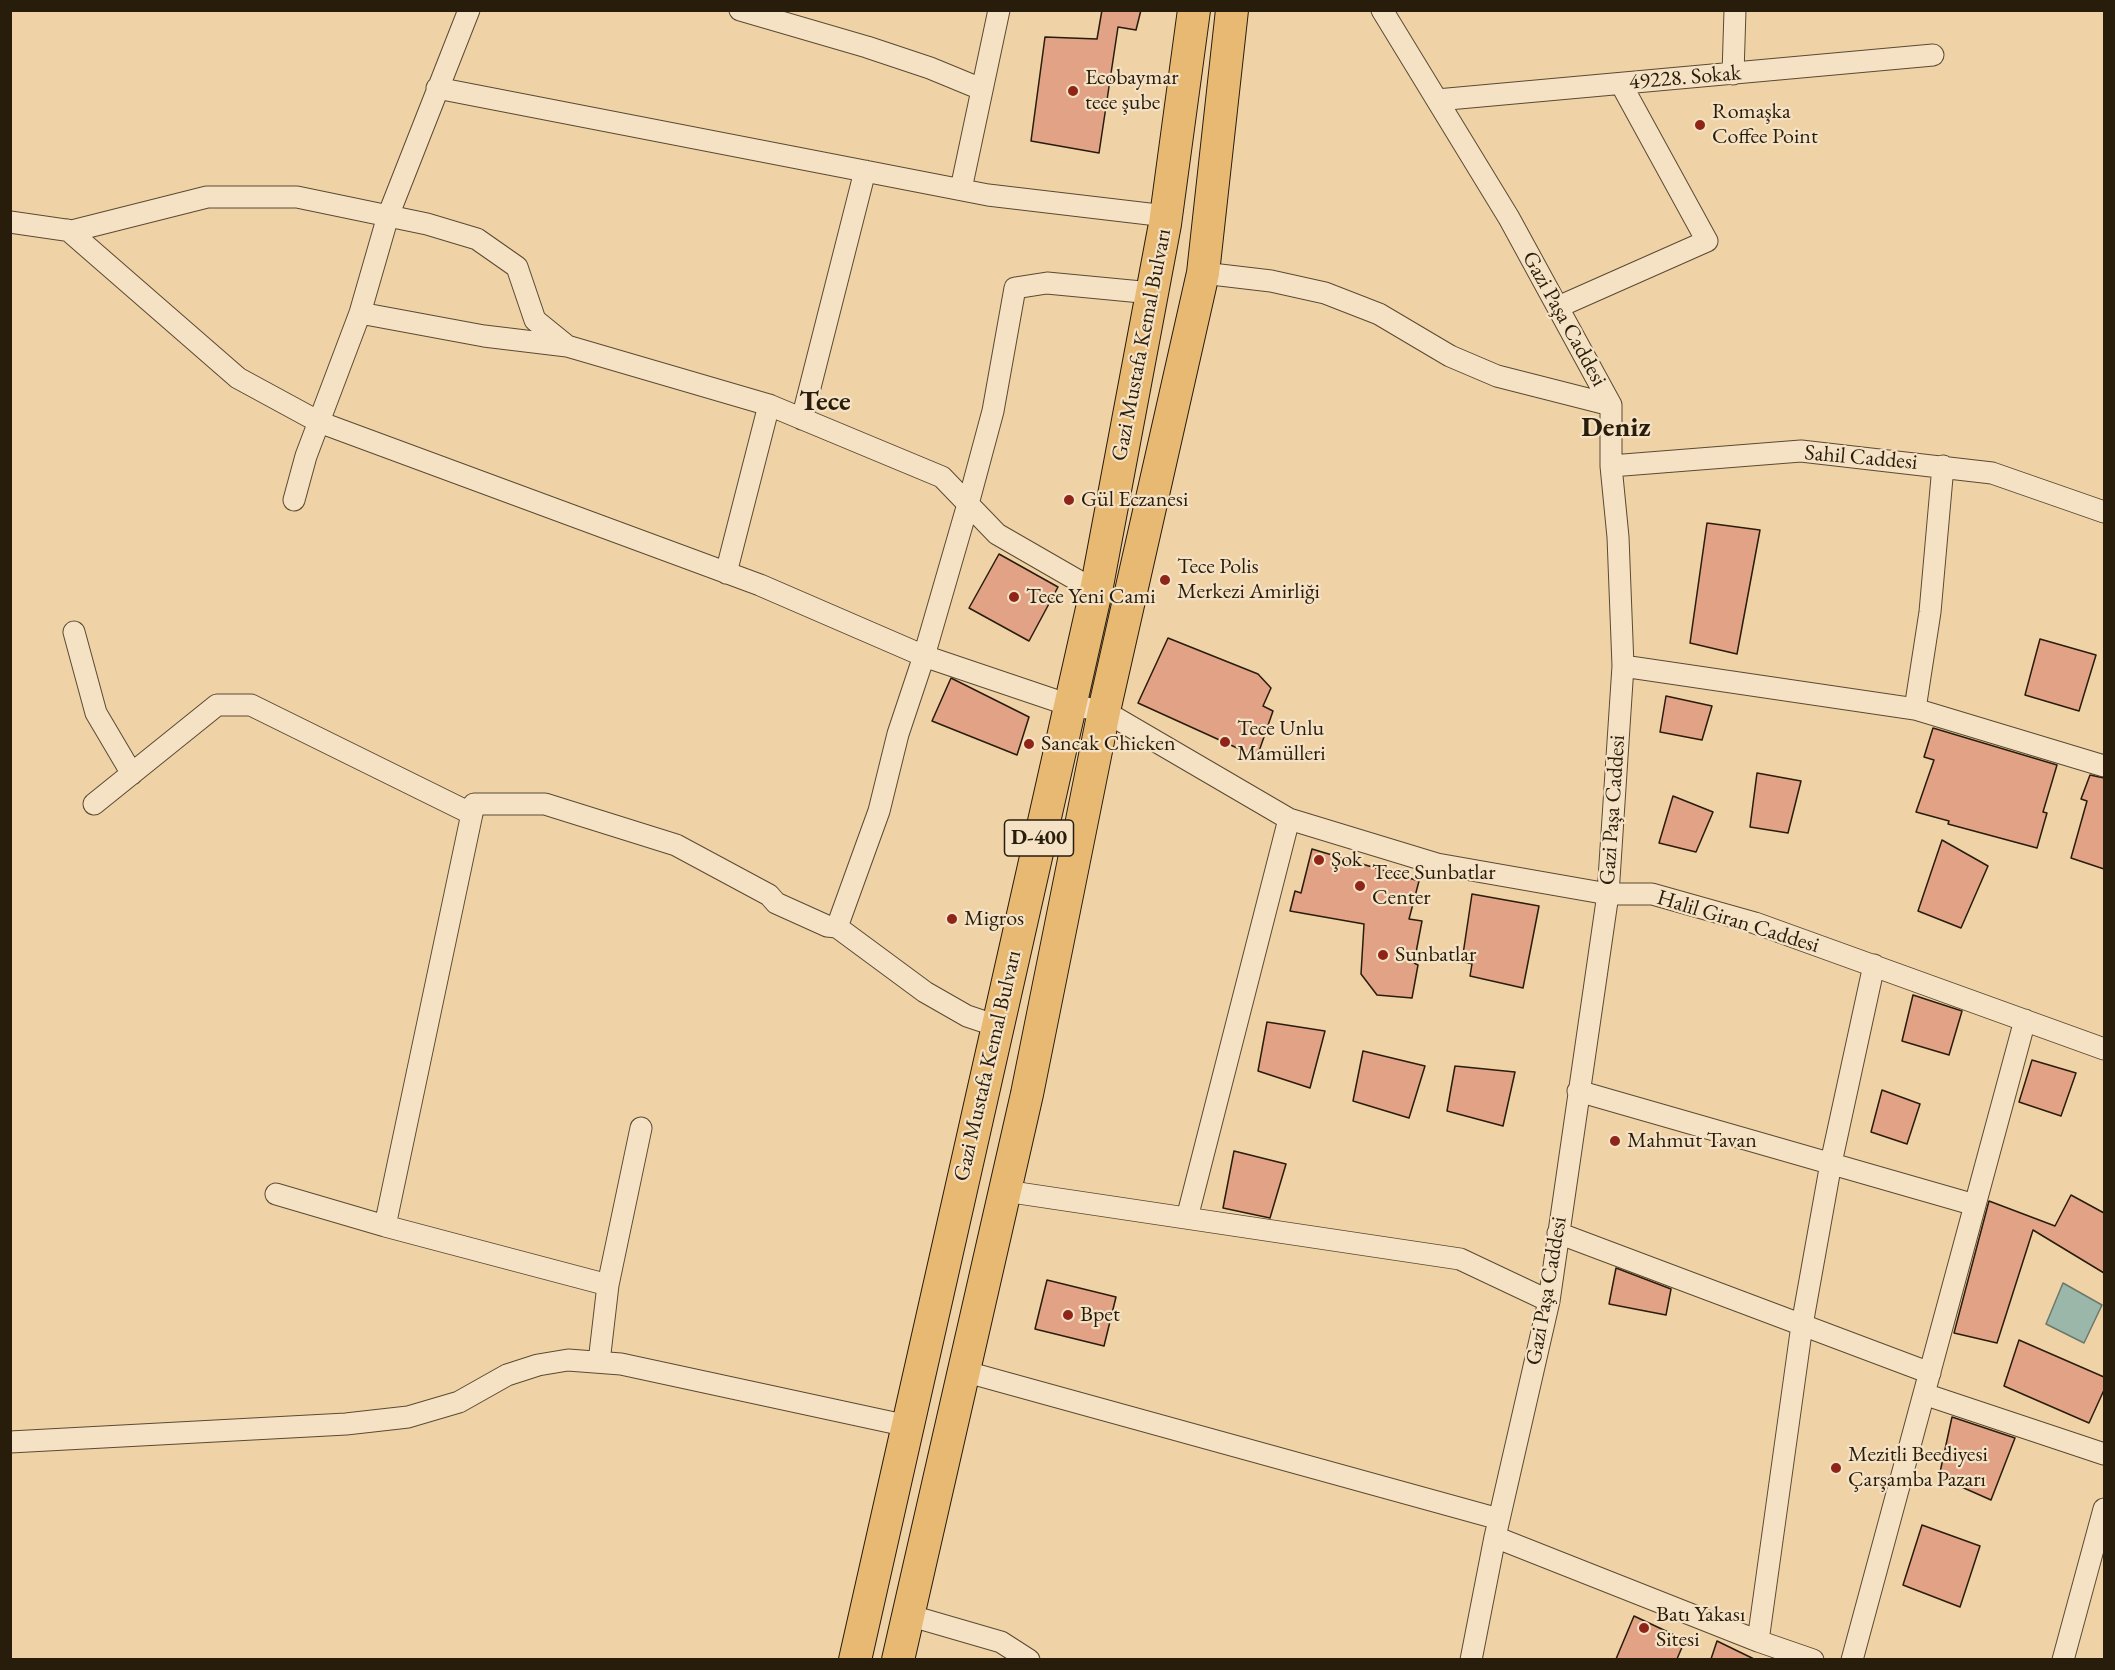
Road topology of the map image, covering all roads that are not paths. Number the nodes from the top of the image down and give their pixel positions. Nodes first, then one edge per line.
1 (469, 10) edge
2 (740, 10) edge
3 (999, 10) edge
4 (1194, 10) edge
5 (1232, 10) edge
6 (1382, 10) edge
7 (1735, 10) edge
8 (1933, 56) dead end
9 (1733, 74) junction
10 (1621, 84) junction
11 (437, 88) junction
12 (981, 89) junction
13 (1437, 100) junction
14 (865, 171) junction
15 (961, 189) junction
16 (388, 216) junction
17 (1166, 216) junction
18 (10, 222) edge
19 (68, 230) junction
20 (1203, 273) junction
21 (1152, 293) junction
22 (1558, 307) junction
23 (360, 313) junction
24 (567, 346) junction
25 (769, 405) junction
26 (1611, 405) junction
27 (802, 419) junction
28 (319, 422) junction
29 (1611, 466) junction
30 (1942, 466) junction
31 (294, 500) dead end
32 (968, 504) junction
33 (2104, 512) edge
34 (726, 573) junction
35 (1096, 591) junction
36 (74, 632) dead end
37 (924, 656) junction
38 (1623, 666) junction
39 (1069, 705) junction
40 (1915, 709) junction
41 (1104, 711) junction
42 (2104, 766) edge
43 (132, 774) junction
44 (94, 804) dead end
45 (472, 814) junction
46 (1289, 819) junction
47 (1608, 894) junction
48 (837, 927) junction
49 (1874, 965) junction
50 (2025, 1020) junction
51 (997, 1026) junction
52 (2104, 1049) edge
53 (1578, 1091) junction
54 (641, 1128) dead end
55 (1831, 1163) junction
56 (1005, 1191) junction
57 (276, 1194) dead end
58 (1975, 1205) junction
59 (1187, 1218) junction
60 (385, 1226) junction
61 (1558, 1233) junction
62 (608, 1285) junction
63 (1549, 1301) junction
64 (1802, 1325) junction
65 (599, 1362) junction
66 (963, 1371) junction
67 (1930, 1373) junction
68 (1924, 1394) junction
69 (908, 1426) junction
70 (10, 1442) edge
71 (2104, 1454) edge
72 (2104, 1509) edge
73 (1497, 1528) junction
74 (908, 1615) junction
75 (1758, 1641) junction
76 (855, 1659) edge
77 (898, 1659) edge
78 (1029, 1659) edge
79 (1471, 1659) edge
80 (1813, 1659) edge
81 (1852, 1659) edge
82 (2063, 1659) edge

1 - 11 street
2 - 12 street
3 - 12 street
4 - 17 highway, Gazi Mustafa Kemal Bulvarı / D-400
5 - 20 highway, Gazi Mustafa Kemal Bulvarı / D-400
6 - 13 street, Gazi Paşa Caddesi
7 - 9 street
8 - 9 street, 49228. Sokak
9 - 10 street, 49228. Sokak
10 - 13 street, 49228. Sokak
10 - 22 street
11 - 14 street
11 - 16 street
12 - 15 street
13 - 22 street, Gazi Paşa Caddesi
14 - 15 street
14 - 27 street
15 - 17 street
16 - 19 street
16 - 23 street
16 - 24 street
17 - 21 highway, Gazi Mustafa Kemal Bulvarı / D-400
18 - 19 street
19 - 28 street
20 - 26 street
20 - 41 highway, Gazi Mustafa Kemal Bulvarı / D-400
21 - 32 street
21 - 35 highway, Gazi Mustafa Kemal Bulvarı / D-400
22 - 26 street, Gazi Paşa Caddesi
23 - 24 street
23 - 28 street
24 - 25 street
25 - 27 street
25 - 34 street
26 - 29 street, Gazi Paşa Caddesi
27 - 32 street
28 - 31 street
28 - 34 street
29 - 30 street, Sahil Caddesi
29 - 38 street, Gazi Paşa Caddesi
30 - 33 street, Sahil Caddesi
30 - 40 street
32 - 35 street
32 - 37 street
34 - 37 street
35 - 39 highway, Gazi Mustafa Kemal Bulvarı / D-400
36 - 43 street
37 - 39 street
37 - 48 street
38 - 40 street
38 - 47 street, Gazi Paşa Caddesi
39 - 41 street
39 - 51 highway, Gazi Mustafa Kemal Bulvarı / D-400
40 - 42 street
41 - 46 street, Halil Giran Caddesi
41 - 56 highway, Gazi Mustafa Kemal Bulvarı / D-400
43 - 44 street
43 - 45 street
45 - 48 street
45 - 60 street
46 - 47 street, Halil Giran Caddesi
46 - 59 street
47 - 49 street, Halil Giran Caddesi
47 - 53 street, Gazi Paşa Caddesi
48 - 51 street
49 - 50 street, Halil Giran Caddesi
49 - 55 street
50 - 52 street, Halil Giran Caddesi
50 - 58 street
51 - 69 highway, Gazi Mustafa Kemal Bulvarı / D-400
53 - 55 street
53 - 61 street, Gazi Paşa Caddesi
54 - 62 street
55 - 58 street
55 - 64 street
56 - 59 street
56 - 66 highway, Gazi Mustafa Kemal Bulvarı / D-400
57 - 60 street
58 - 67 street
59 - 63 street
60 - 62 street
61 - 63 street, Gazi Paşa Caddesi
61 - 64 street
62 - 65 street
63 - 73 street, Gazi Paşa Caddesi
64 - 67 street
64 - 75 street
65 - 69 street
65 - 70 street
66 - 73 street
66 - 74 highway, Gazi Mustafa Kemal Bulvarı / D-400
67 - 68 street
68 - 71 street
68 - 81 street
69 - 76 highway, Gazi Mustafa Kemal Bulvarı / D-400
72 - 82 street
73 - 75 street
73 - 79 street, Gazi Paşa Caddesi
74 - 77 highway, Gazi Mustafa Kemal Bulvarı / D-400
74 - 78 street
75 - 80 street

